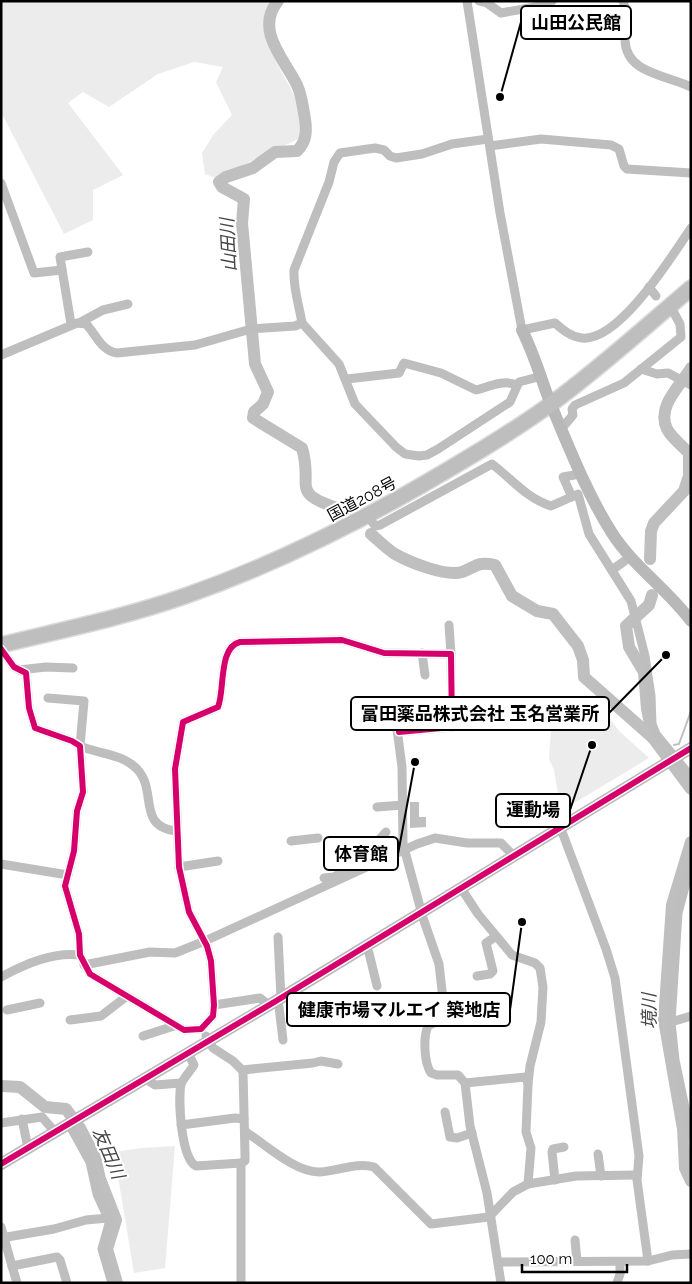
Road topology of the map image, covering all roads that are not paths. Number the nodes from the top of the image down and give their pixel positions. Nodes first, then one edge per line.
1 (467, 1) edge
2 (480, 1) edge
3 (552, 1) edge
4 (623, 1) edge
5 (691, 87) edge
6 (489, 142) junction
7 (691, 173) edge
8 (1, 182) edge
9 (691, 228) edge
10 (88, 252) dead end
11 (62, 270) junction
12 (648, 287) junction
13 (691, 288) edge
14 (656, 296) dead end
15 (128, 304) dead end
16 (674, 313) dead end
17 (74, 323) junction
18 (302, 324) junction
19 (522, 330) junction
20 (1, 355) edge
21 (641, 369) junction
22 (542, 376) junction
23 (347, 379) junction
24 (688, 384) edge
25 (516, 385) junction
26 (551, 404) junction
27 (562, 428) junction
28 (580, 474) junction
29 (572, 497) junction
30 (368, 516) junction
31 (630, 557) junction
32 (612, 570) junction
33 (691, 621) edge
34 (449, 625) dead end
35 (1, 645) edge
36 (1, 649) edge
37 (422, 653) junction
38 (451, 654) junction
39 (73, 668) dead end
40 (19, 670) junction
41 (425, 675) dead end
42 (48, 698) dead end
43 (395, 714) dead end
44 (399, 732) junction
45 (80, 746) junction
46 (691, 748) edge
47 (672, 760) junction
48 (691, 776) edge
49 (403, 805) junction
50 (377, 807) dead end
51 (561, 828) junction
52 (177, 831) junction
53 (386, 832) dead end
54 (318, 838) dead end
55 (291, 841) dead end
56 (405, 850) junction
57 (514, 856) junction
58 (383, 860) junction
59 (218, 861) dead end
60 (1, 864) edge
61 (691, 864) edge
62 (179, 867) junction
63 (346, 870) dead end
64 (68, 875) junction
65 (324, 878) dead end
66 (461, 888) junction
67 (687, 891) edge
68 (422, 911) junction
69 (278, 937) dead end
70 (495, 937) junction
71 (205, 942) junction
72 (365, 946) junction
73 (80, 955) junction
74 (84, 965) junction
75 (477, 976) dead end
76 (1, 977) edge
77 (377, 986) dead end
78 (127, 996) junction
79 (276, 1001) junction
80 (40, 1004) dead end
81 (214, 1005) junction
82 (8, 1010) dead end
83 (691, 1016) edge
84 (70, 1020) dead end
85 (671, 1022) junction
86 (174, 1026) junction
87 (201, 1029) junction
88 (143, 1036) dead end
89 (210, 1040) junction
90 (283, 1040) dead end
91 (188, 1054) junction
92 (338, 1064) dead end
93 (242, 1070) junction
94 (146, 1079) junction
95 (182, 1083) junction
96 (465, 1083) junction
97 (528, 1084) junction
98 (444, 1112) dead end
99 (22, 1119) junction
100 (244, 1119) junction
101 (1, 1123) edge
102 (68, 1124) junction
103 (181, 1125) junction
104 (55, 1132) junction
105 (246, 1132) junction
106 (472, 1133) junction
107 (691, 1136) edge
108 (564, 1147) dead end
109 (28, 1148) junction
110 (598, 1154) dead end
111 (241, 1163) junction
112 (1, 1164) edge
113 (637, 1175) junction
114 (601, 1176) junction
115 (556, 1180) junction
116 (528, 1184) junction
117 (489, 1217) junction
118 (108, 1218) junction
119 (1, 1227) edge
120 (3, 1237) edge
121 (575, 1240) dead end
122 (691, 1254) edge
123 (577, 1261) junction
124 (648, 1261) junction
125 (499, 1262) junction
126 (620, 1262) junction
127 (12, 1266) junction
128 (18, 1283) edge
129 (66, 1283) edge
130 (112, 1283) edge
131 (241, 1283) edge
132 (501, 1283) edge
133 (617, 1283) edge

1 - 6 street
2 - 3 street
4 - 5 street
6 - 7 street
6 - 18 street
6 - 19 street
8 - 11 street
9 - 12 street
10 - 11 street
11 - 17 street
12 - 14 street
12 - 19 street
13 - 26 highway, 国道208号
15 - 17 street
16 - 21 street
17 - 18 street
17 - 20 street
18 - 23 street
19 - 22 street
21 - 24 street
21 - 27 street
22 - 25 street
22 - 26 street
23 - 25 street
23 - 25 street
26 - 27 street
26 - 30 highway, 国道208号
27 - 28 street
28 - 29 street
28 - 31 street
29 - 30 street
29 - 32 street
30 - 35 highway, 国道208号
31 - 32 street
31 - 33 street
32 - 47 street
34 - 38 street
36 - 40 street
37 - 38 street
37 - 41 street
37 - 52 street
38 - 44 street
39 - 40 street
40 - 45 street
42 - 45 street
43 - 44 street
44 - 49 street
45 - 52 street
45 - 64 street
46 - 47 street
47 - 48 street
47 - 51 street
49 - 50 street
49 - 56 street
51 - 57 street
51 - 113 street
52 - 62 street
53 - 58 street
54 - 55 street
56 - 57 street
56 - 58 street
56 - 68 street
57 - 66 street
58 - 71 street
59 - 62 street
60 - 64 street
61 - 67 street
62 - 71 street
63 - 65 street
64 - 73 street
66 - 68 street
66 - 70 street
67 - 85 street
68 - 72 street
68 - 96 street
69 - 79 street
70 - 75 street
70 - 97 street
71 - 74 street
71 - 81 street
72 - 77 street
72 - 79 street
73 - 74 street
73 - 76 street
74 - 78 street
78 - 84 street
78 - 86 street
79 - 81 street
79 - 89 street
79 - 90 street
80 - 82 street
81 - 87 street
83 - 85 street
85 - 107 street
86 - 87 street
86 - 88 street
87 - 89 street
89 - 91 street
89 - 93 street
91 - 94 street
91 - 95 street
92 - 93 street
93 - 100 street
94 - 95 street
94 - 102 street
95 - 103 street
96 - 97 street
96 - 106 street
97 - 116 street
98 - 106 street
99 - 101 street
99 - 104 street
99 - 109 street
100 - 103 street
100 - 105 street
102 - 104 street
102 - 118 street
103 - 111 street
104 - 109 street
105 - 111 street
105 - 117 street
106 - 117 street
108 - 115 street
109 - 112 street
110 - 114 street
111 - 131 street
113 - 114 street
113 - 124 street
114 - 115 street
115 - 116 street
116 - 117 street
117 - 125 street
118 - 120 street
118 - 130 street
119 - 120 street
120 - 127 street
121 - 123 street
122 - 124 street
123 - 125 street
123 - 126 street
124 - 126 street
125 - 132 street
126 - 133 street
127 - 128 street
127 - 129 street

